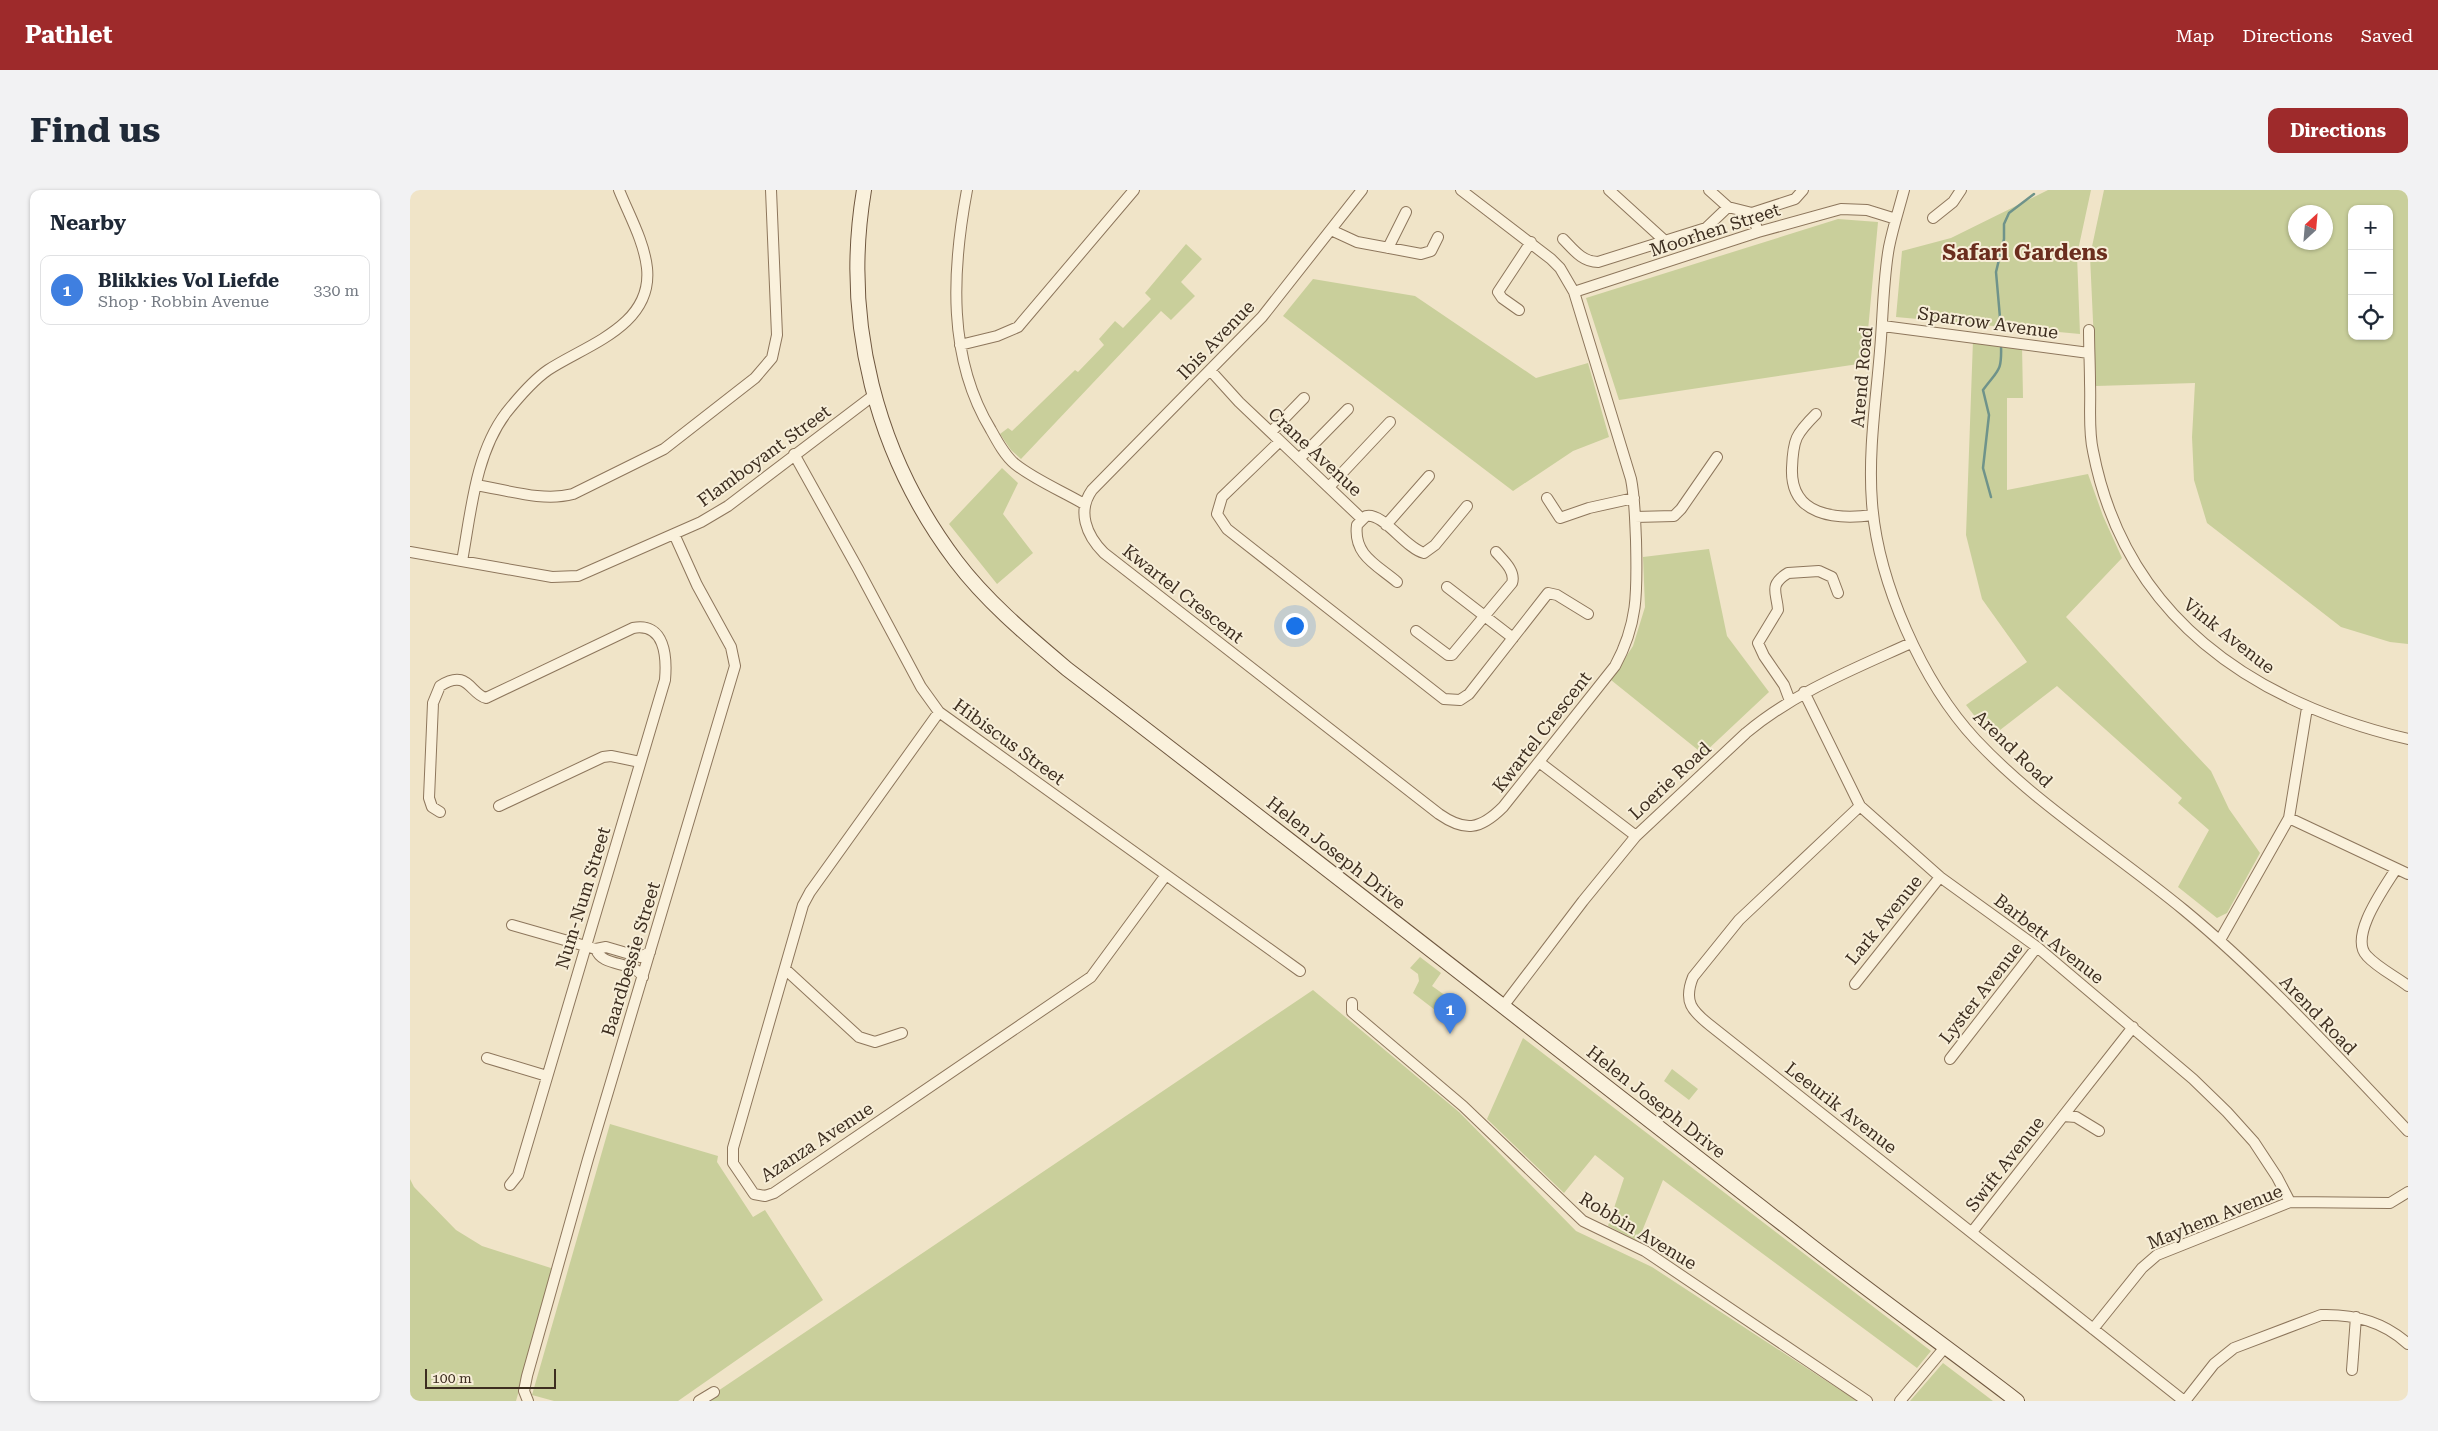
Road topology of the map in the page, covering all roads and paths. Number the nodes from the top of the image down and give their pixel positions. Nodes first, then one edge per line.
1 (619, 190) edge
2 (771, 190) edge
3 (864, 190) edge
4 (967, 190) edge
5 (1134, 190) edge
6 (1362, 190) edge
7 (1462, 190) edge
8 (1610, 190) edge
9 (1709, 190) edge
10 (1803, 190) edge
11 (1904, 190) edge
12 (1961, 190) edge
13 (1728, 207) junction
14 (1406, 212) dead end
15 (1752, 212) junction
16 (1934, 218) dead end
17 (1896, 219) junction
18 (1331, 230) junction
19 (1758, 232) junction
20 (1438, 237) dead end
21 (1563, 239) dead end
22 (1666, 241) junction
23 (1531, 242) junction
24 (1388, 248) junction
25 (1574, 292) junction
26 (1519, 310) dead end
27 (1882, 326) junction
28 (2089, 330) dead end
29 (960, 345) junction
30 (2089, 353) junction
31 (1210, 370) junction
32 (874, 395) junction
33 (1304, 398) dead end
34 (1348, 409) dead end
35 (1816, 414) dead end
36 (1390, 422) dead end
37 (1271, 432) junction
38 (1280, 441) junction
39 (794, 454) junction
40 (1717, 457) dead end
41 (1299, 458) junction
42 (1429, 476) dead end
43 (476, 485) junction
44 (1329, 487) junction
45 (1547, 498) dead end
46 (1634, 498) junction
47 (1084, 504) junction
48 (1467, 506) dead end
49 (1873, 515) junction
50 (1635, 517) junction
51 (1362, 519) junction
52 (1386, 525) junction
53 (674, 534) junction
54 (410, 552) edge
55 (1496, 552) dead end
56 (462, 561) junction
57 (1397, 582) dead end
58 (1446, 587) dead end
59 (1838, 593) dead end
60 (1588, 614) dead end
61 (1485, 616) junction
62 (1416, 631) dead end
63 (1513, 638) junction
64 (1911, 643) junction
65 (1804, 692) junction
66 (1790, 701) junction
67 (2307, 708) junction
68 (939, 712) junction
69 (2408, 739) edge
70 (640, 762) junction
71 (1540, 762) junction
72 (499, 806) dead end
73 (1860, 806) junction
74 (440, 812) dead end
75 (2289, 818) junction
76 (1636, 836) junction
77 (2396, 868) junction
78 (2408, 874) edge
79 (1166, 875) junction
80 (1940, 877) junction
81 (512, 925) dead end
82 (2220, 940) junction
83 (585, 946) junction
84 (2037, 947) junction
85 (596, 949) junction
86 (650, 952) junction
87 (785, 969) junction
88 (1300, 971) dead end
89 (643, 977) junction
90 (1855, 984) dead end
91 (2408, 986) edge
92 (1352, 1003) dead end
93 (1504, 1005) junction
94 (2133, 1026) junction
95 (902, 1034) dead end
96 (488, 1058) dead end
97 (1950, 1059) dead end
98 (547, 1076) junction
99 (2063, 1116) junction
100 (2100, 1131) dead end
101 (2408, 1131) edge
102 (510, 1185) dead end
103 (2408, 1192) edge
104 (2290, 1202) junction
105 (1972, 1232) junction
106 (2356, 1317) junction
107 (2093, 1329) junction
108 (2408, 1344) edge
109 (1946, 1346) junction
110 (2352, 1370) dead end
111 (714, 1392) dead end
112 (528, 1401) edge
113 (699, 1401) edge
114 (1867, 1401) edge
115 (1900, 1401) edge
116 (2017, 1401) edge
117 (2185, 1401) edge

1 - 43 street
2 - 43 street
3 - 32 street, Helen Joseph Drive
4 - 29 street
5 - 29 street
6 - 18 street, Ibis Avenue
7 - 23 street, Kwartel Crescent
8 - 22 street
9 - 13 street
10 - 15 street
11 - 17 street, Arend Road
12 - 16 street
13 - 15 street
13 - 22 street
14 - 24 street
15 - 19 street
17 - 19 street, Moorhen Street
17 - 27 street, Arend Road
18 - 24 street
18 - 31 street, Ibis Avenue
19 - 25 street, Moorhen Street
20 - 24 street
21 - 22 street
23 - 25 street, Kwartel Crescent
23 - 26 street
25 - 46 street, Kwartel Crescent
27 - 30 street, Sparrow Avenue
27 - 49 street, Arend Road
28 - 30 street, Vink Avenue
29 - 47 street
30 - 67 street, Vink Avenue
31 - 37 street, Crane Avenue
31 - 47 street, Ibis Avenue
32 - 39 street, Flamboyant Street
32 - 93 street, Helen Joseph Drive
33 - 37 street
34 - 41 street
35 - 49 street
36 - 44 street
37 - 38 street, Crane Avenue
38 - 41 street, Crane Avenue
38 - 63 street
39 - 53 street, Flamboyant Street
39 - 68 street, Hibiscus Street
40 - 50 street
41 - 44 street, Crane Avenue
42 - 52 street
43 - 56 street
44 - 51 street, Crane Avenue
45 - 46 street
46 - 50 street, Kwartel Crescent
47 - 71 street, Kwartel Crescent
48 - 52 street
49 - 64 street, Arend Road
50 - 71 street, Kwartel Crescent
51 - 52 street
51 - 57 street, Crane Avenue
53 - 56 street, Flamboyant Street
53 - 86 street, Baardbessie Street
54 - 56 street, Flamboyant Street
55 - 61 street
58 - 61 street
59 - 66 street
60 - 63 street
61 - 62 street
61 - 63 street
64 - 65 street, Loerie Road
64 - 82 street, Arend Road
65 - 66 street, Loerie Road
65 - 73 street, Barbett Avenue
66 - 76 street, Loerie Road
67 - 69 street, Vink Avenue
67 - 75 street
68 - 79 street, Hibiscus Street
68 - 87 street, Azanza Avenue
70 - 72 street
70 - 74 street, Num-Num Street
70 - 83 street, Num-Num Street
71 - 76 street
73 - 80 street, Barbett Avenue
73 - 105 street, Leeurik Avenue
75 - 77 street
75 - 82 street
76 - 93 street, Loerie Road
77 - 78 street
77 - 91 street
79 - 87 street, Azanza Avenue
79 - 88 street, Hibiscus Street
80 - 84 street, Barbett Avenue
80 - 90 street, Lark Avenue
81 - 83 street
82 - 101 street, Arend Road
83 - 85 street
83 - 98 street, Num-Num Street
84 - 94 street, Barbett Avenue
84 - 97 street, Lyster Avenue
85 - 86 street
85 - 89 street
86 - 89 street, Baardbessie Street
87 - 95 street
89 - 112 street, Baardbessie Street
92 - 114 street, Robbin Avenue
93 - 109 street, Helen Joseph Drive
94 - 99 street, Swift Avenue
94 - 104 street, Barbett Avenue
96 - 98 street
98 - 102 street, Num-Num Street
99 - 100 street, Swift Avenue
99 - 105 street, Swift Avenue
103 - 104 street, Mayhem Avenue
104 - 107 street, Mayhem Avenue
105 - 107 street, Leeurik Avenue
106 - 108 street
106 - 110 street
106 - 117 street
107 - 117 street, Leeurik Avenue
109 - 115 street
109 - 116 street, Helen Joseph Drive
111 - 113 street

